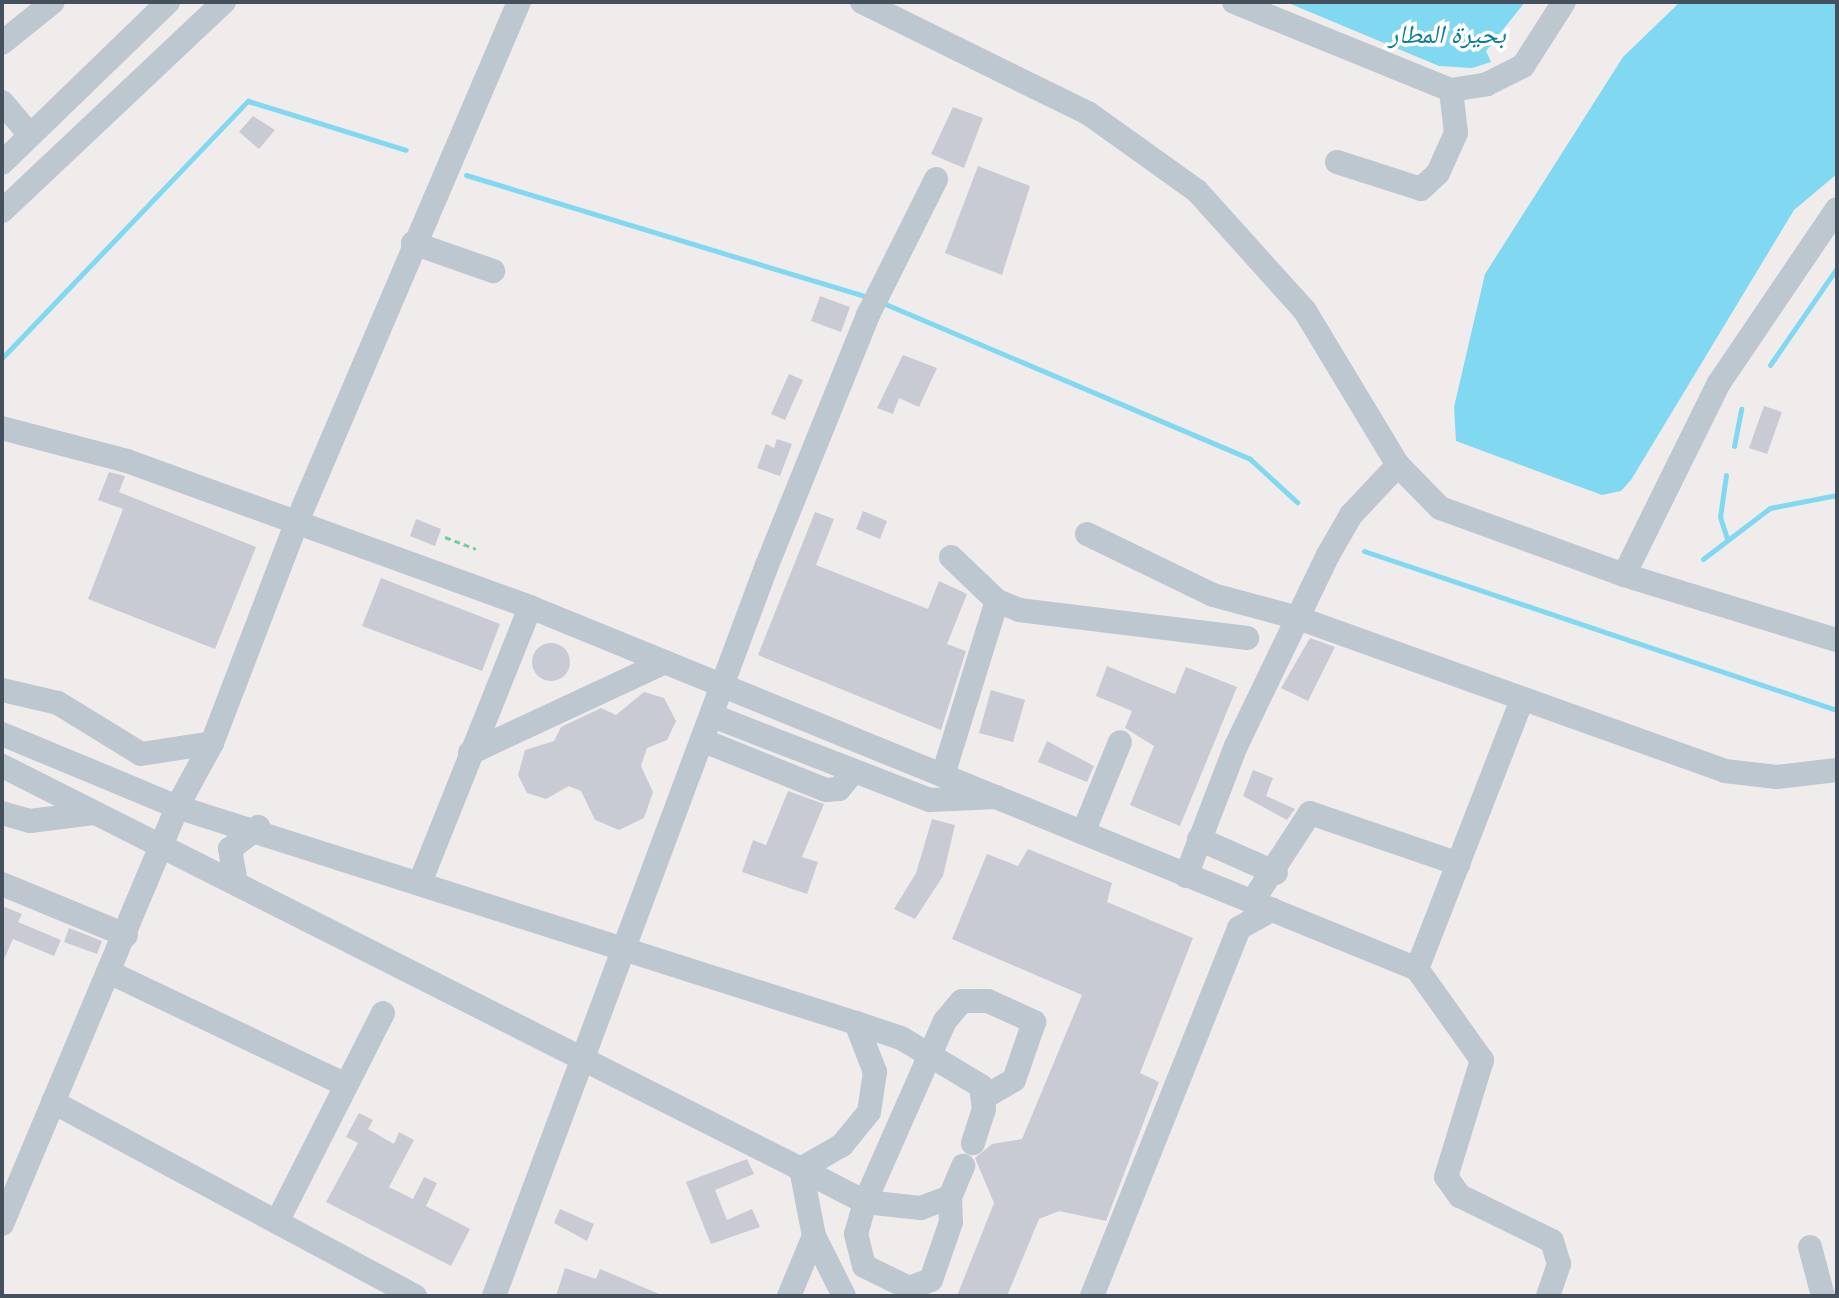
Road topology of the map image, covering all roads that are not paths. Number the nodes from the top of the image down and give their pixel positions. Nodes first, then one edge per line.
1 (53, 2) edge
2 (168, 2) edge
3 (224, 2) edge
4 (519, 2) edge
5 (862, 2) edge
6 (1234, 2) edge
7 (1564, 2) edge
8 (2, 43) edge
9 (1451, 90) junction
10 (2, 102) edge
11 (30, 135) junction
12 (4, 155) edge
13 (1337, 162) dead end
14 (936, 179) dead end
15 (1837, 209) edge
16 (2, 211) edge
17 (413, 243) junction
18 (493, 271) dead end
19 (2, 428) edge
20 (1398, 465) junction
21 (296, 524) junction
22 (1087, 534) dead end
23 (951, 557) dead end
24 (1624, 575) junction
25 (997, 601) junction
26 (530, 607) junction
27 (1298, 618) junction
28 (1247, 638) dead end
29 (1837, 640) edge
30 (665, 662) junction
31 (720, 685) junction
32 (2, 690) edge
33 (1521, 702) junction
34 (713, 716) junction
35 (9, 736) edge
36 (704, 741) junction
37 (1120, 742) dead end
38 (212, 743) junction
39 (470, 753) junction
40 (3, 766) edge
41 (1837, 770) edge
42 (854, 771) junction
43 (943, 775) junction
44 (1000, 797) junction
45 (177, 807) junction
46 (2, 813) edge
47 (93, 813) junction
48 (258, 827) junction
49 (1083, 833) junction
50 (1199, 839) junction
51 (159, 848) junction
52 (1459, 864) junction
53 (1276, 873) junction
54 (1186, 876) junction
55 (421, 880) junction
56 (236, 883) junction
57 (2, 884) edge
58 (1229, 893) junction
59 (1262, 906) junction
60 (1239, 928) junction
61 (126, 935) junction
62 (626, 946) junction
63 (1417, 969) junction
64 (111, 973) junction
65 (383, 1013) dead end
66 (856, 1023) junction
67 (930, 1054) junction
68 (583, 1061) junction
69 (346, 1085) junction
70 (984, 1097) junction
71 (53, 1102) junction
72 (973, 1143) dead end
73 (963, 1166) dead end
74 (801, 1169) junction
75 (950, 1197) junction
76 (865, 1202) junction
77 (278, 1220) junction
78 (2, 1224) edge
79 (814, 1236) junction
80 (1810, 1247) dead end
81 (497, 1294) edge
82 (415, 1296) edge
83 (789, 1296) edge
84 (844, 1296) edge
85 (1092, 1296) edge
86 (1548, 1296) edge
87 (1823, 1296) edge

1 - 8 street
2 - 11 street
3 - 16 street
4 - 17 street
5 - 20 street
6 - 9 street
7 - 9 street
9 - 13 street
10 - 11 street
11 - 12 street
14 - 31 street
15 - 24 street
17 - 18 street
17 - 21 street
19 - 21 street
20 - 24 street
20 - 27 street
21 - 26 street
21 - 38 street
22 - 27 street
23 - 25 street
24 - 29 street
25 - 28 street
25 - 43 street
26 - 30 street
26 - 39 street
27 - 33 street
27 - 50 street
30 - 31 street
30 - 39 street
31 - 34 street
31 - 43 street
32 - 38 street
33 - 41 street
33 - 52 street
34 - 36 street
34 - 42 street
35 - 40 street
35 - 45 street
36 - 42 street
36 - 62 street
37 - 49 street
38 - 45 street
39 - 55 street
40 - 47 street
42 - 44 street
43 - 44 street
44 - 49 street
45 - 48 street
45 - 51 street
46 - 47 street
47 - 51 street
48 - 55 street
48 - 56 street
49 - 54 street
50 - 53 street
50 - 54 street
51 - 56 street
51 - 61 street
52 - 53 street
52 - 63 street
53 - 59 street
54 - 58 street
55 - 62 street
56 - 68 street
57 - 61 street
58 - 59 street
58 - 60 street
59 - 60 street
59 - 63 street
60 - 85 street
61 - 64 street
62 - 66 street
62 - 68 street
63 - 86 street
64 - 69 street
64 - 71 street
65 - 69 street
66 - 67 street
66 - 74 street
67 - 70 street
67 - 70 street
67 - 76 street
68 - 74 street
68 - 81 street
69 - 77 street
70 - 72 street
71 - 77 street
71 - 78 street
73 - 75 street
74 - 76 street
74 - 79 street
75 - 76 street
75 - 76 street
77 - 82 street
79 - 83 street
79 - 84 street
80 - 87 street

